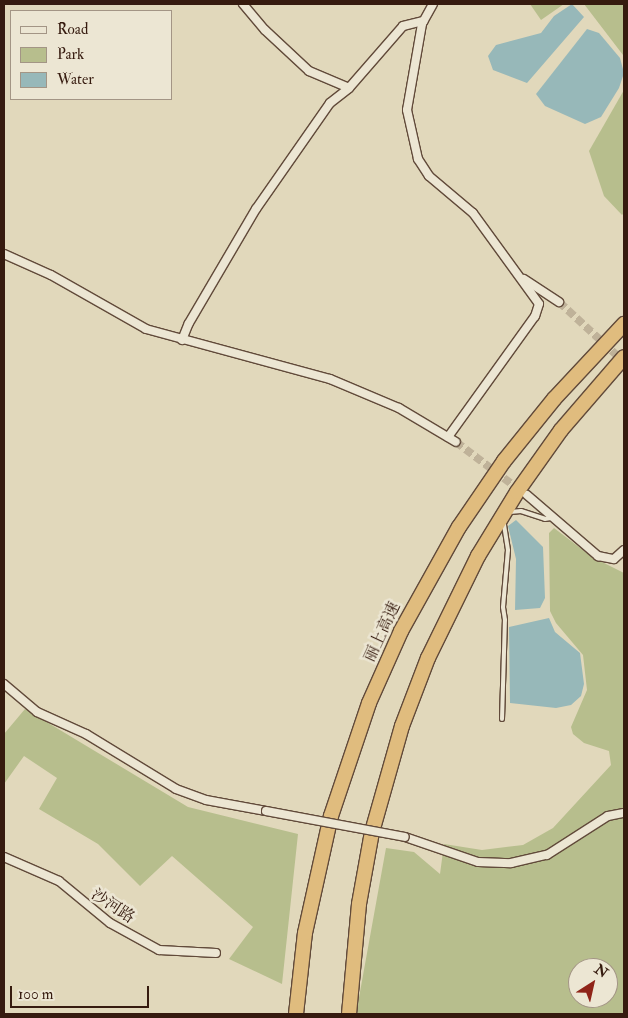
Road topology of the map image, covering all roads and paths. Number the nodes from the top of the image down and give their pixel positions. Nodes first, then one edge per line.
1 (244, 4) edge
2 (433, 4) edge
3 (423, 21) junction
4 (349, 88) junction
5 (4, 254) edge
6 (518, 275) junction
7 (559, 302) tunnel mouth
8 (624, 324) edge
9 (182, 340) junction
10 (624, 356) edge
11 (448, 437) junction
12 (456, 442) tunnel mouth
13 (527, 495) tunnel mouth
14 (551, 518) junction
15 (624, 550) edge
16 (4, 684) edge
17 (502, 719) dead end
18 (624, 812) edge
19 (4, 857) edge
20 (216, 953) dead end
21 (296, 1014) edge
22 (349, 1014) edge

1 - 4 street
2 - 3 street
3 - 4 street
3 - 6 street
4 - 9 street
5 - 9 street
6 - 7 street
6 - 11 street
8 - 21 highway, 丽上高速
9 - 11 street
10 - 22 highway
11 - 12 street
13 - 14 street
14 - 15 street
14 - 17 lane
16 - 18 street, bridge
19 - 20 street, 沙河路

